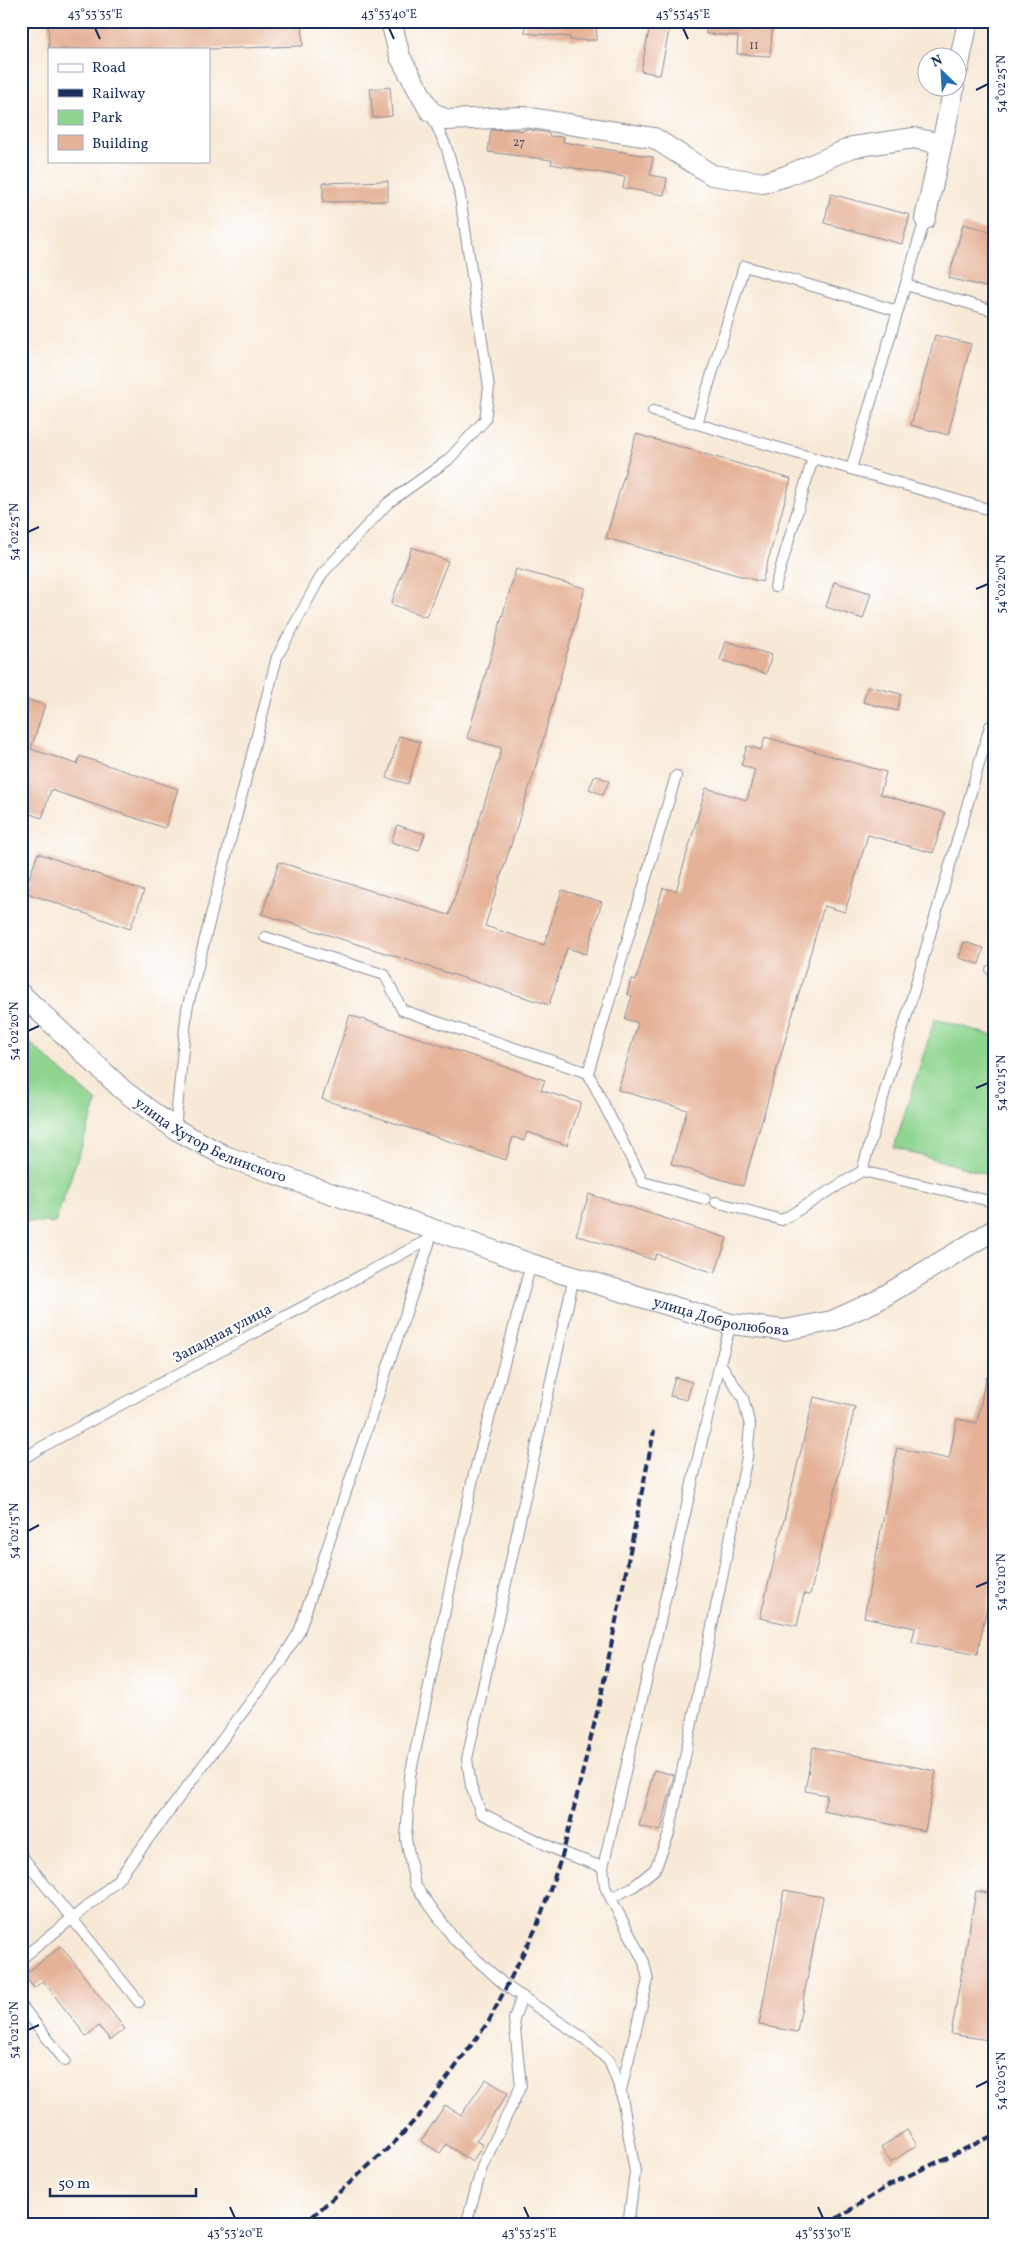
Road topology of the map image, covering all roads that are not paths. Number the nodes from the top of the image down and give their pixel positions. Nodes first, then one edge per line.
1 (391, 21) edge
2 (968, 21) edge
3 (962, 48) edge
4 (952, 98) edge
5 (430, 111) junction
6 (941, 144) junction
7 (925, 219) joint
8 (906, 285) junction
9 (898, 311) junction
10 (994, 311) edge
11 (652, 411) dead end
12 (697, 424) junction
13 (813, 458) junction
14 (851, 469) junction
15 (994, 511) edge
16 (775, 587) dead end
17 (990, 726) dead end
18 (676, 776) dead end
19 (265, 937) dead end
20 (21, 994) edge
21 (588, 1074) junction
22 (175, 1129) junction
23 (862, 1171) junction
24 (705, 1199) dead end
25 (716, 1202) dead end
26 (994, 1202) edge
27 (994, 1230) edge
28 (433, 1234) junction
29 (530, 1264) junction
30 (574, 1277) junction
31 (731, 1324) junction
32 (720, 1363) junction
33 (21, 1460) edge
34 (21, 1855) edge
35 (603, 1867) junction
36 (611, 1898) junction
37 (72, 1919) junction
38 (21, 1960) edge
39 (522, 1996) junction
40 (139, 2002) dead end
41 (21, 2005) edge
42 (65, 2061) dead end
43 (621, 2091) junction
44 (466, 2225) edge
45 (628, 2225) edge

1 - 5 street
2 - 3 street
4 - 6 street
5 - 6 street
5 - 22 lane
6 - 7 street
7 - 8 lane
8 - 9 lane
8 - 10 lane
9 - 12 lane
9 - 14 lane
11 - 12 lane
12 - 13 lane
13 - 14 lane
13 - 16 lane
14 - 15 lane
17 - 23 lane
18 - 21 lane
19 - 21 lane
20 - 22 street, улица Хутор Белинского
21 - 24 lane
22 - 28 street, улица Хутор Белинского
23 - 25 lane
23 - 26 lane
27 - 31 street, улица Добролюбова
28 - 29 street, улица Добролюбова
28 - 33 lane, Западная улица
28 - 37 lane
29 - 30 street, улица Добролюбова
29 - 39 lane
30 - 31 street, улица Добролюбова
30 - 35 lane
31 - 32 lane
32 - 35 lane
32 - 36 lane
34 - 37 lane
35 - 36 lane
36 - 43 lane
37 - 38 lane
37 - 40 lane
39 - 43 lane
39 - 44 lane
41 - 42 lane
43 - 45 lane

